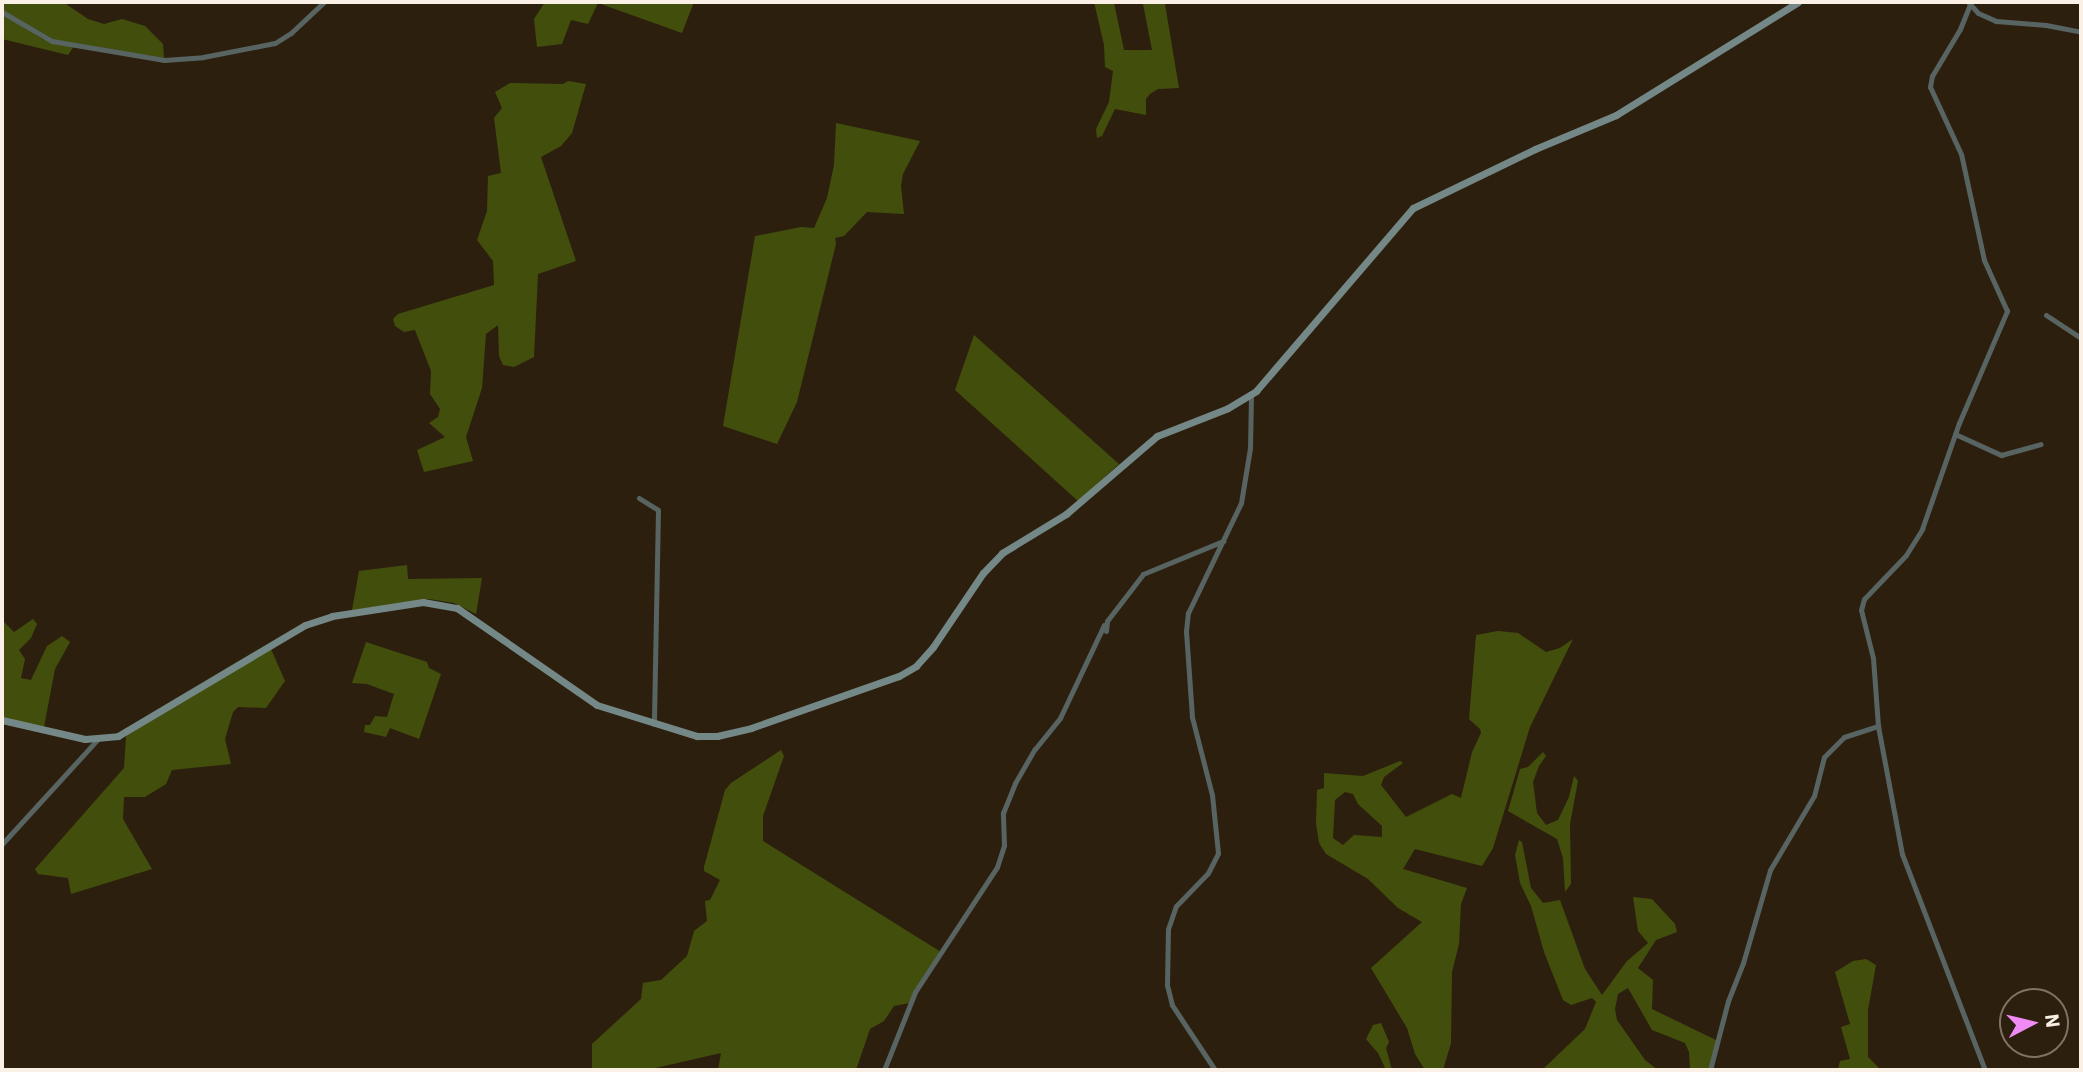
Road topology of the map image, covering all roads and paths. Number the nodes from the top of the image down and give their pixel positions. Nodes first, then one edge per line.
1 (324, 2) edge
2 (1798, 2) edge
3 (1969, 3) edge
4 (2, 12) edge
5 (2081, 32) edge
6 (2046, 315) dead end
7 (2081, 338) edge
8 (1251, 396) junction
9 (1955, 434) junction
10 (2041, 444) dead end
11 (639, 498) dead end
12 (1223, 541) junction
13 (2, 720) edge
14 (654, 724) junction
15 (1878, 726) junction
16 (97, 739) junction
17 (2, 844) edge
18 (884, 1070) edge
19 (1215, 1070) edge
20 (1710, 1070) edge
21 (1985, 1070) edge

1 - 4 street
2 - 8 main road
3 - 5 street
3 - 9 street
6 - 7 street
8 - 12 street
8 - 14 main road
9 - 10 street
9 - 15 street
11 - 14 street
12 - 18 street
12 - 19 street
13 - 16 main road
14 - 16 main road
15 - 20 street
15 - 21 street
16 - 17 street

